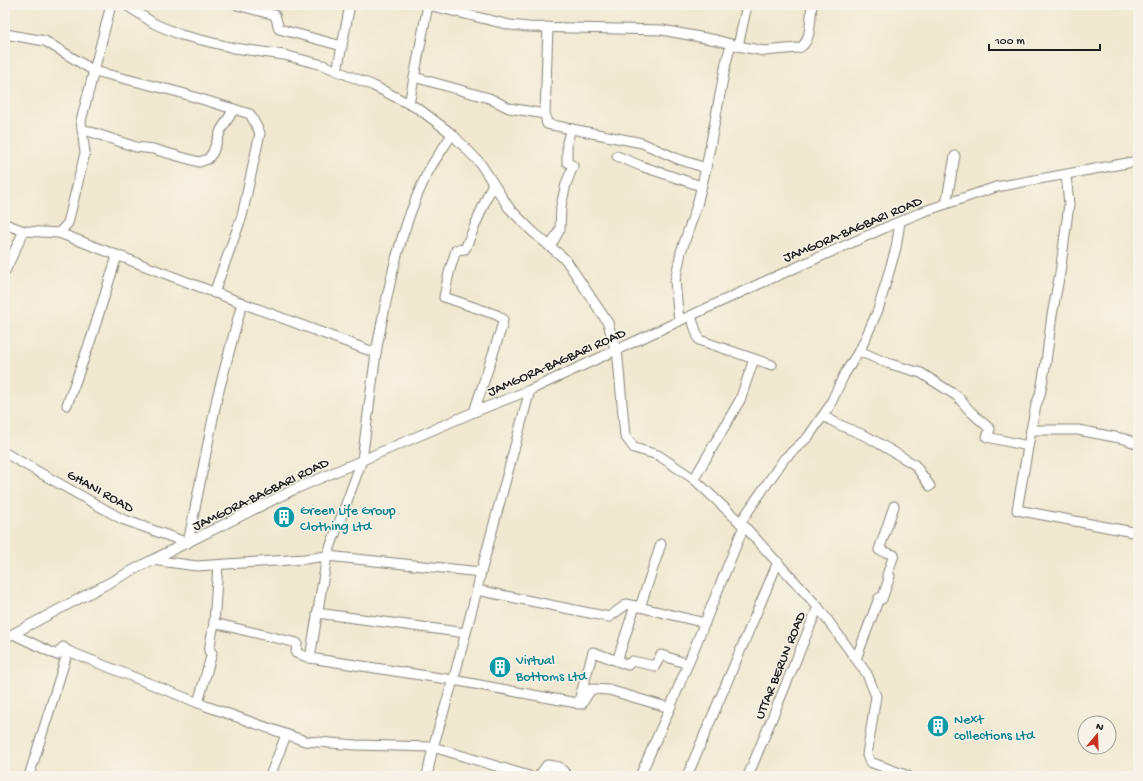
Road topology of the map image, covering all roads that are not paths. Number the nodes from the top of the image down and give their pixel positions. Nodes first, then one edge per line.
1 (111, 5) edge
2 (126, 5) edge
3 (237, 5) edge
4 (350, 5) edge
5 (428, 5) edge
6 (747, 5) edge
7 (812, 5) edge
8 (548, 28) junction
9 (5, 34) edge
10 (735, 45) junction
11 (342, 46) junction
12 (94, 71) junction
13 (337, 71) junction
14 (414, 77) junction
15 (409, 104) junction
16 (234, 109) junction
17 (545, 114) junction
18 (571, 129) junction
19 (82, 130) junction
20 (452, 134) junction
21 (617, 156) dead end
22 (955, 156) dead end
23 (1138, 161) edge
24 (706, 168) junction
25 (1066, 175) junction
26 (493, 183) junction
27 (702, 186) junction
28 (946, 204) junction
29 (900, 222) junction
30 (5, 224) edge
31 (24, 231) junction
32 (59, 233) junction
33 (550, 247) junction
34 (117, 256) junction
35 (5, 271) edge
36 (214, 293) junction
37 (242, 303) junction
38 (691, 316) junction
39 (679, 321) junction
40 (617, 349) junction
41 (859, 350) junction
42 (376, 353) junction
43 (754, 359) junction
44 (772, 365) dead end
45 (530, 390) junction
46 (67, 405) dead end
47 (474, 412) junction
48 (823, 416) junction
49 (1031, 430) junction
50 (1138, 444) edge
51 (1028, 446) junction
52 (5, 453) edge
53 (362, 460) junction
54 (694, 479) junction
55 (930, 486) dead end
56 (894, 506) dead end
57 (742, 524) junction
58 (1138, 533) edge
59 (188, 543) junction
60 (661, 544) dead end
61 (327, 556) junction
62 (152, 560) junction
63 (778, 562) junction
64 (218, 565) junction
65 (480, 572) junction
66 (477, 590) junction
67 (637, 607) junction
68 (818, 607) junction
69 (318, 613) junction
70 (214, 623) junction
71 (705, 623) junction
72 (466, 633) junction
73 (9, 636) edge
74 (68, 651) junction
75 (310, 658) junction
76 (856, 659) junction
77 (617, 661) junction
78 (688, 664) junction
79 (453, 680) junction
80 (198, 703) junction
81 (578, 704) junction
82 (670, 708) junction
83 (286, 735) junction
84 (433, 747) junction
85 (29, 776) edge
86 (270, 776) edge
87 (427, 776) edge
88 (529, 776) edge
89 (539, 776) edge
90 (568, 776) edge
91 (640, 776) edge
92 (687, 776) edge
93 (748, 776) edge
94 (908, 776) edge

1 - 12 street
2 - 13 street
3 - 11 street
4 - 11 street
5 - 8 street
5 - 14 street
6 - 10 street
7 - 10 street
8 - 10 street
8 - 17 street
9 - 12 street
10 - 24 street
11 - 13 street
12 - 16 street
12 - 19 street
13 - 15 street
14 - 15 street
14 - 17 street
15 - 20 street
16 - 19 street
16 - 36 street
17 - 18 street
18 - 24 street
18 - 33 street
19 - 32 street
20 - 26 street
20 - 42 street
21 - 27 street
22 - 28 street
23 - 25 street, JAMGORA-BAGBARI ROAD
24 - 27 street
25 - 28 street, JAMGORA-BAGBARI ROAD
25 - 49 street
26 - 33 street
26 - 47 street
27 - 39 street
28 - 29 street, JAMGORA-BAGBARI ROAD
29 - 38 street, JAMGORA-BAGBARI ROAD
29 - 41 street
30 - 31 street
31 - 32 street
31 - 35 street
32 - 34 street
33 - 40 street
34 - 36 street
34 - 46 street
36 - 37 street
37 - 42 street
37 - 59 street
38 - 39 street, JAMGORA-BAGBARI ROAD
38 - 43 street
39 - 40 street, JAMGORA-BAGBARI ROAD
40 - 45 street, JAMGORA-BAGBARI ROAD
40 - 54 street
41 - 48 street
41 - 51 street
42 - 53 street
43 - 44 street
43 - 54 street
45 - 47 street, JAMGORA-BAGBARI ROAD
45 - 65 street
47 - 53 street, JAMGORA-BAGBARI ROAD
48 - 55 street
48 - 57 street
49 - 50 street
49 - 51 street
51 - 58 street
52 - 59 street, GHANI ROAD
53 - 59 street, JAMGORA-BAGBARI ROAD
53 - 61 street
54 - 57 street
56 - 76 street
57 - 63 street
57 - 71 street
59 - 62 street, JAMGORA-BAGBARI ROAD
60 - 67 street
61 - 64 street
61 - 65 street
61 - 69 street
62 - 64 street
62 - 73 street, JAMGORA-BAGBARI ROAD
63 - 68 street
63 - 92 street
64 - 70 street
65 - 66 street
66 - 67 street
66 - 72 street
67 - 71 street
67 - 77 street
68 - 76 street, UTTAR BERUN ROAD
68 - 93 street, UTTAR BERUN ROAD
69 - 72 street
69 - 75 street
70 - 75 street
70 - 80 street
71 - 78 street
72 - 79 street
73 - 74 street
74 - 80 street
74 - 85 street
75 - 79 street
76 - 94 street, UTTAR BERUN ROAD
77 - 78 street
77 - 81 street
78 - 82 street
79 - 81 street
79 - 84 street
80 - 83 street
81 - 82 street
82 - 91 street
83 - 84 street
83 - 86 street
84 - 87 street
84 - 88 street
89 - 90 street

